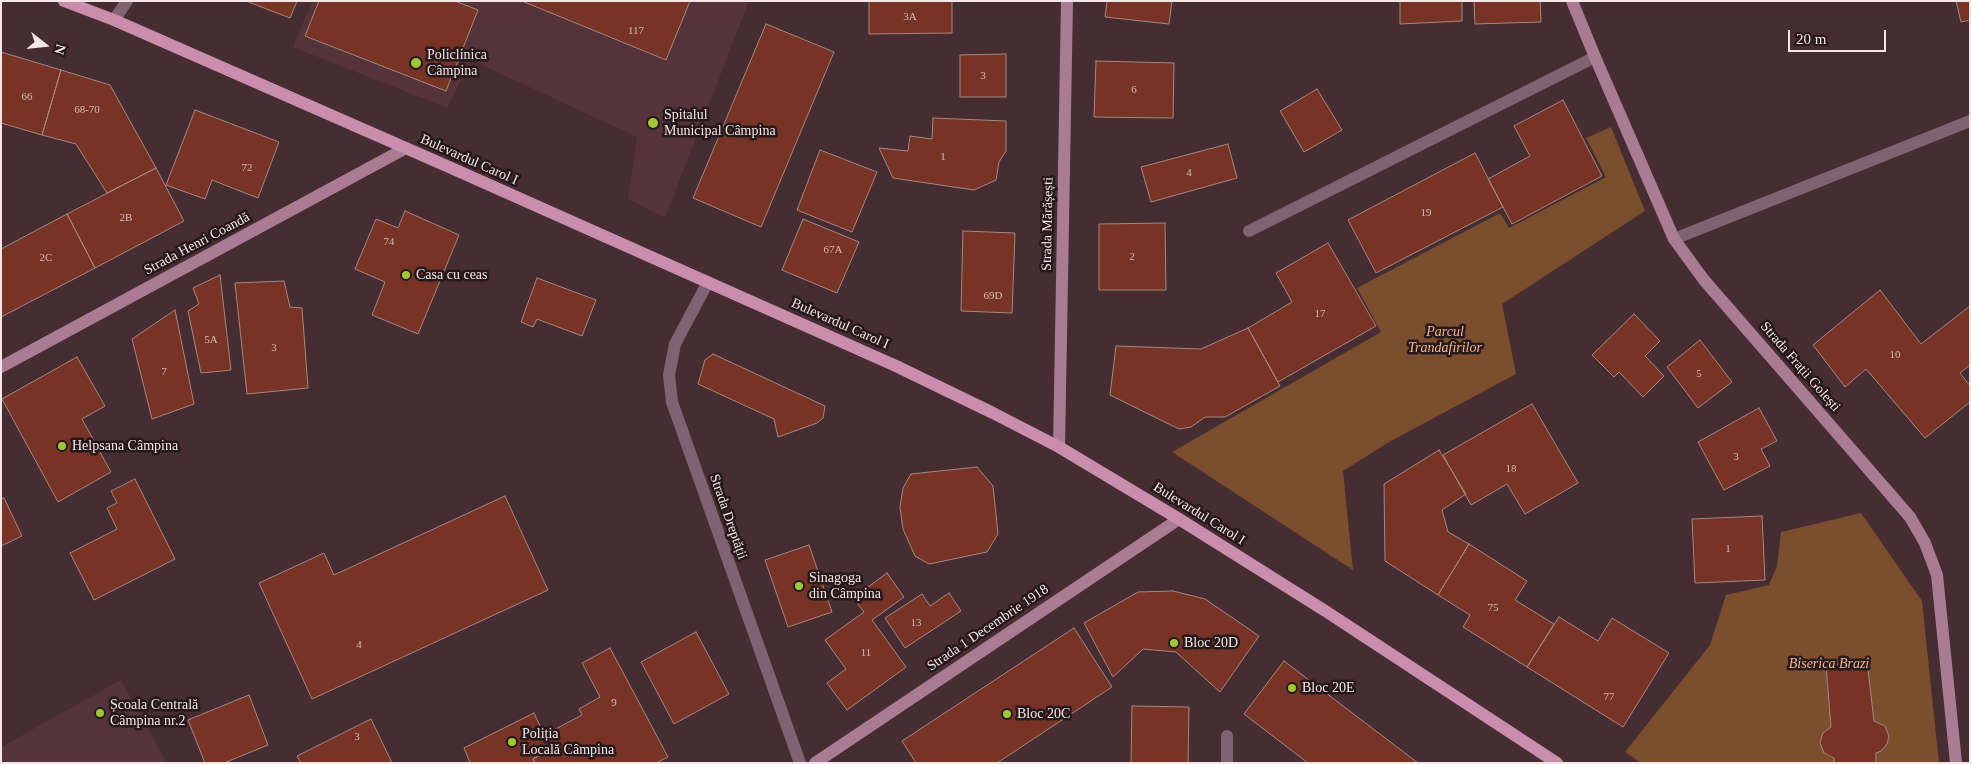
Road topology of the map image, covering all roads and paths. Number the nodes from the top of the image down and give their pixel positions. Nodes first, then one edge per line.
1 (64, 1) edge
2 (127, 1) edge
3 (1068, 1) edge
4 (1572, 1) edge
5 (114, 20) junction
6 (1595, 57) junction
7 (1970, 121) edge
8 (406, 148) junction
9 (1248, 231) dead end
10 (1674, 239) junction
11 (708, 282) junction
12 (1, 367) edge
13 (1059, 447) junction
14 (1179, 519) junction
15 (1227, 736) dead end
16 (800, 763) edge
17 (815, 763) edge
18 (1227, 763) edge
19 (1557, 763) edge
20 (1956, 763) edge

1 - 5 main road, Bulevardul Carol I
2 - 5 street
3 - 13 street, Strada Mărășești
4 - 6 street, Strada Frații Golești
5 - 8 main road, Bulevardul Carol I
6 - 9 street
6 - 10 street, Strada Frații Golești
7 - 10 street
8 - 11 main road, Bulevardul Carol I
8 - 12 street, Strada Henri Coandă
10 - 20 street, Strada Frații Golești
11 - 13 main road, Bulevardul Carol I
11 - 16 street, Strada Dreptății
13 - 14 main road, Bulevardul Carol I
14 - 17 street, Strada 1 Decembrie 1918
14 - 19 main road, Bulevardul Carol I
15 - 18 street

